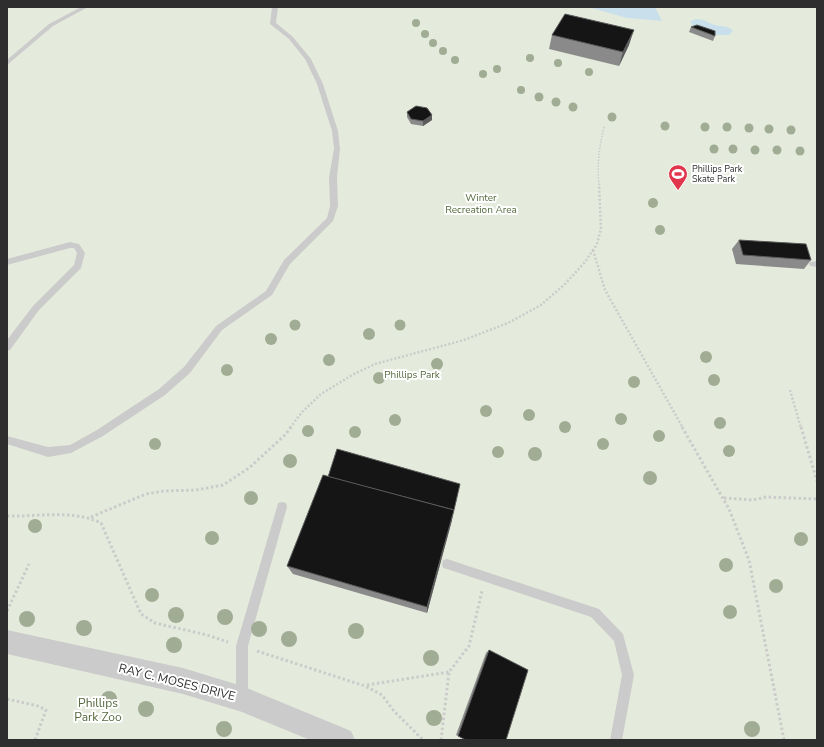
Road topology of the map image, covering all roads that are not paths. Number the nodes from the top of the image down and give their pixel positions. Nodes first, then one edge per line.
1 (85, 7) edge
2 (275, 7) edge
3 (7, 63) edge
4 (7, 262) edge
5 (7, 347) edge
6 (7, 440) edge
7 (282, 507) dead end
8 (447, 564) dead end
9 (7, 642) edge
10 (242, 698) junction
11 (342, 740) edge
12 (616, 740) edge

1 - 3 lane
2 - 6 lane
4 - 5 lane
7 - 10 lane
8 - 12 lane
9 - 10 street, RAY C. MOSES DRIVE
10 - 11 street, RAY C. MOSES DRIVE

